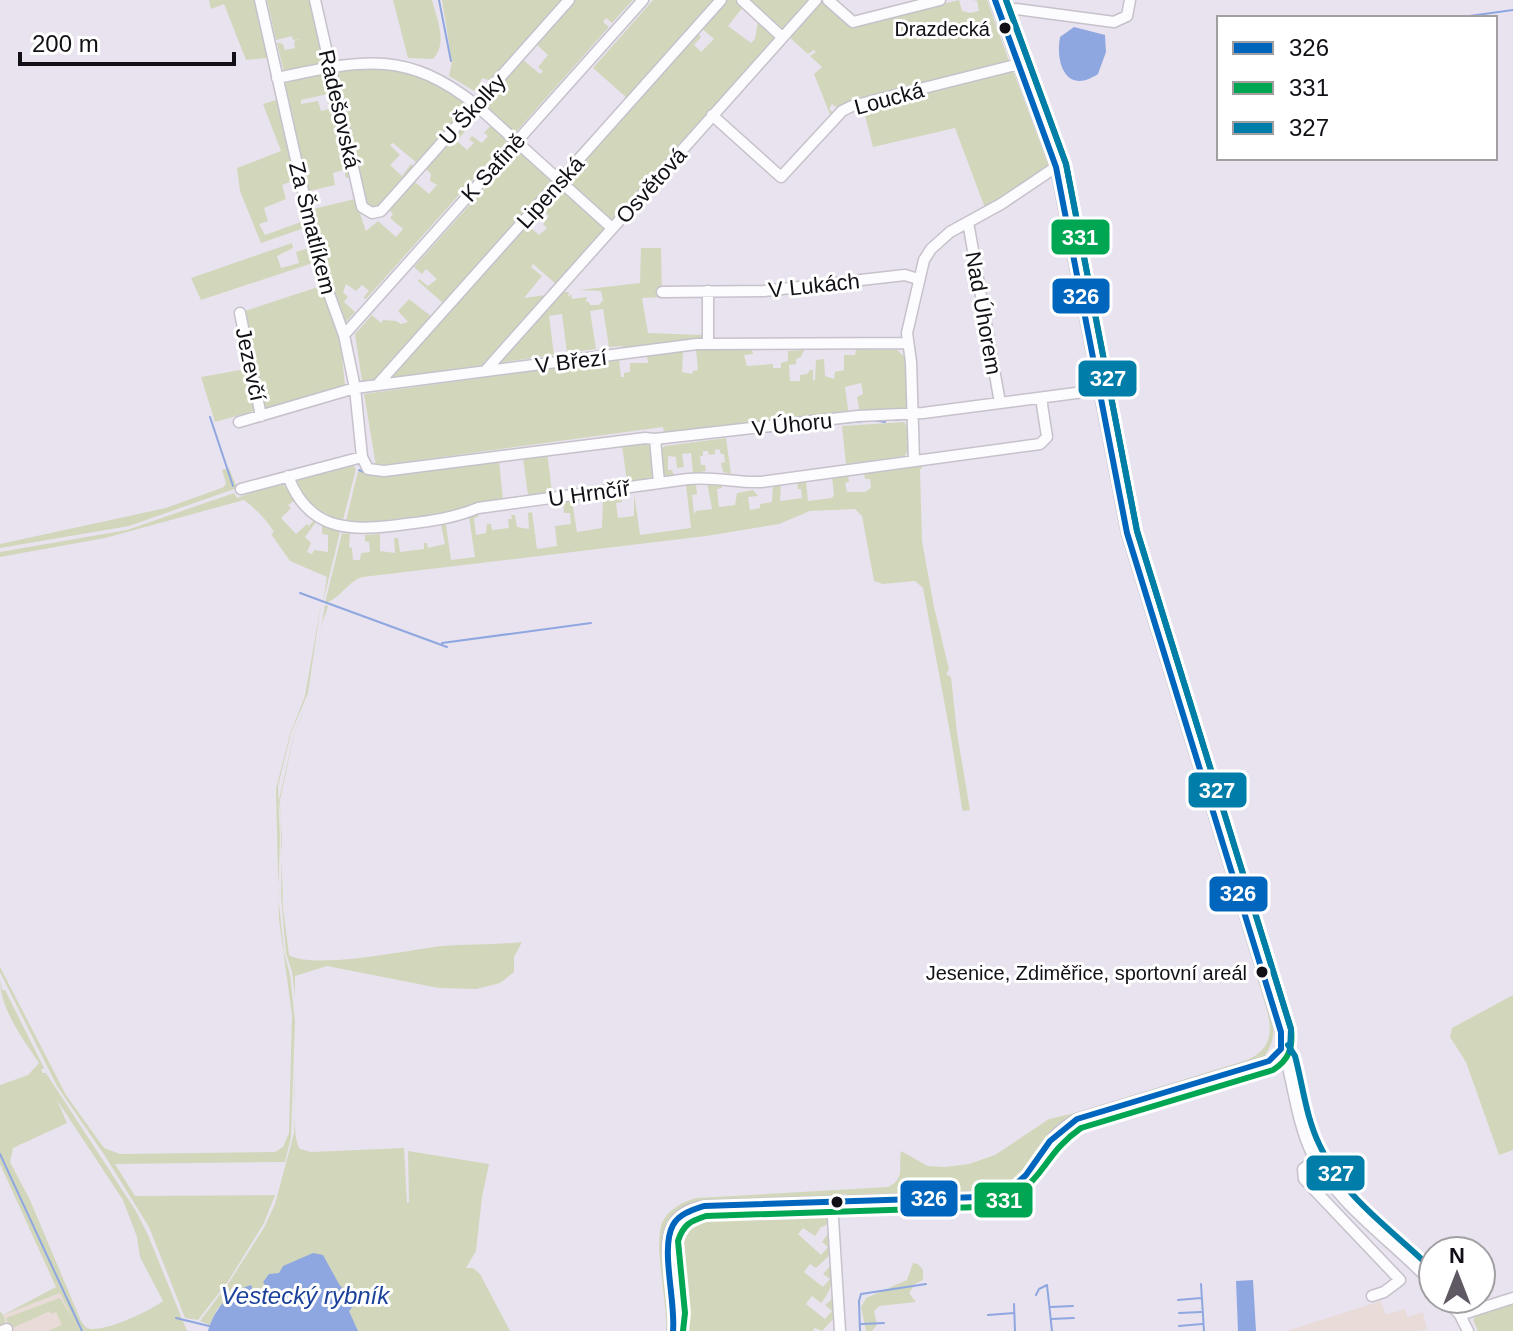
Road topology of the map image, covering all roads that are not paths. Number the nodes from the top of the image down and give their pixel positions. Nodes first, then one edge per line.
1 (260, 0) edge
2 (315, 0) edge
3 (569, 0) edge
4 (643, 0) edge
5 (721, 0) edge
6 (742, 0) edge
7 (816, 0) edge
8 (828, 0) edge
9 (940, 0) edge
10 (995, 0) edge
11 (1130, 0) edge
12 (999, 12) junction
13 (782, 37) junction
14 (1019, 64) junction
15 (330, 67) junction
16 (277, 78) junction
17 (476, 105) junction
18 (712, 115) junction
19 (517, 141) junction
20 (1056, 167) junction
21 (561, 180) junction
22 (372, 213) joint
23 (968, 222) junction
24 (612, 228) junction
25 (918, 279) junction
26 (708, 291) junction
27 (662, 292) dead end
28 (240, 313) dead end
29 (344, 335) junction
30 (908, 343) junction
31 (708, 344) junction
32 (486, 370) junction
33 (378, 384) junction
34 (355, 388) junction
35 (1099, 390) junction
36 (1041, 398) junction
37 (1000, 403) junction
38 (912, 414) junction
39 (261, 416) junction
40 (239, 422) dead end
41 (655, 439) junction
42 (362, 457) junction
43 (914, 460) junction
44 (288, 476) junction
45 (659, 483) junction
46 (241, 489) dead end
47 (1280, 1051) junction
48 (1315, 1160) junction
49 (832, 1202) junction
50 (1417, 1268) edge
51 (1372, 1296) dead end
52 (1460, 1315) edge
53 (673, 1331) edge
54 (840, 1331) edge
55 (1468, 1331) edge

1 - 16 street, Za Šmatlíkem
2 - 15 street, Radešovská
3 - 17 street, U Školky
4 - 19 street, K Safině
5 - 21 street, Lipenská
6 - 13 street
7 - 13 street, Osvětová
8 - 9 street
10 - 12 street
11 - 12 street
12 - 14 street
13 - 18 street, Osvětová
14 - 18 street, Loucká
14 - 20 street
15 - 16 street
15 - 17 street
15 - 22 street, Radešovská
16 - 29 street, Za Šmatlíkem
17 - 19 street
17 - 22 street, U Školky
18 - 24 street, Osvětová
19 - 21 street
19 - 29 street, K Safině
20 - 23 street
20 - 35 street
21 - 24 street
21 - 33 street, Lipenská
23 - 25 street
23 - 37 street, Nad Úhorem
24 - 32 street, Osvětová
25 - 26 street, V Lukách
25 - 30 street
26 - 27 street, V Lukách
26 - 31 street
28 - 39 street, Jezevčí
29 - 34 street, Za Šmatlíkem
30 - 31 street, V Březí
30 - 38 street
31 - 32 street, V Březí
32 - 33 street, V Březí
33 - 34 street, V Březí
34 - 39 street, V Březí
34 - 42 street, Za Šmatlíkem
35 - 36 street, V Úhoru
35 - 47 street
36 - 37 street, V Úhoru
36 - 43 street, U Hrnčíř
37 - 38 street, V Úhoru
38 - 41 street, V Úhoru
38 - 43 street
39 - 40 street, V Březí
41 - 42 street, V Úhoru
41 - 45 street
42 - 44 street
43 - 45 street, U Hrnčíř
44 - 45 street, U Hrnčíř
44 - 46 street
47 - 48 street
47 - 49 street
48 - 50 street
48 - 51 street
49 - 53 street
49 - 54 street
52 - 55 street

